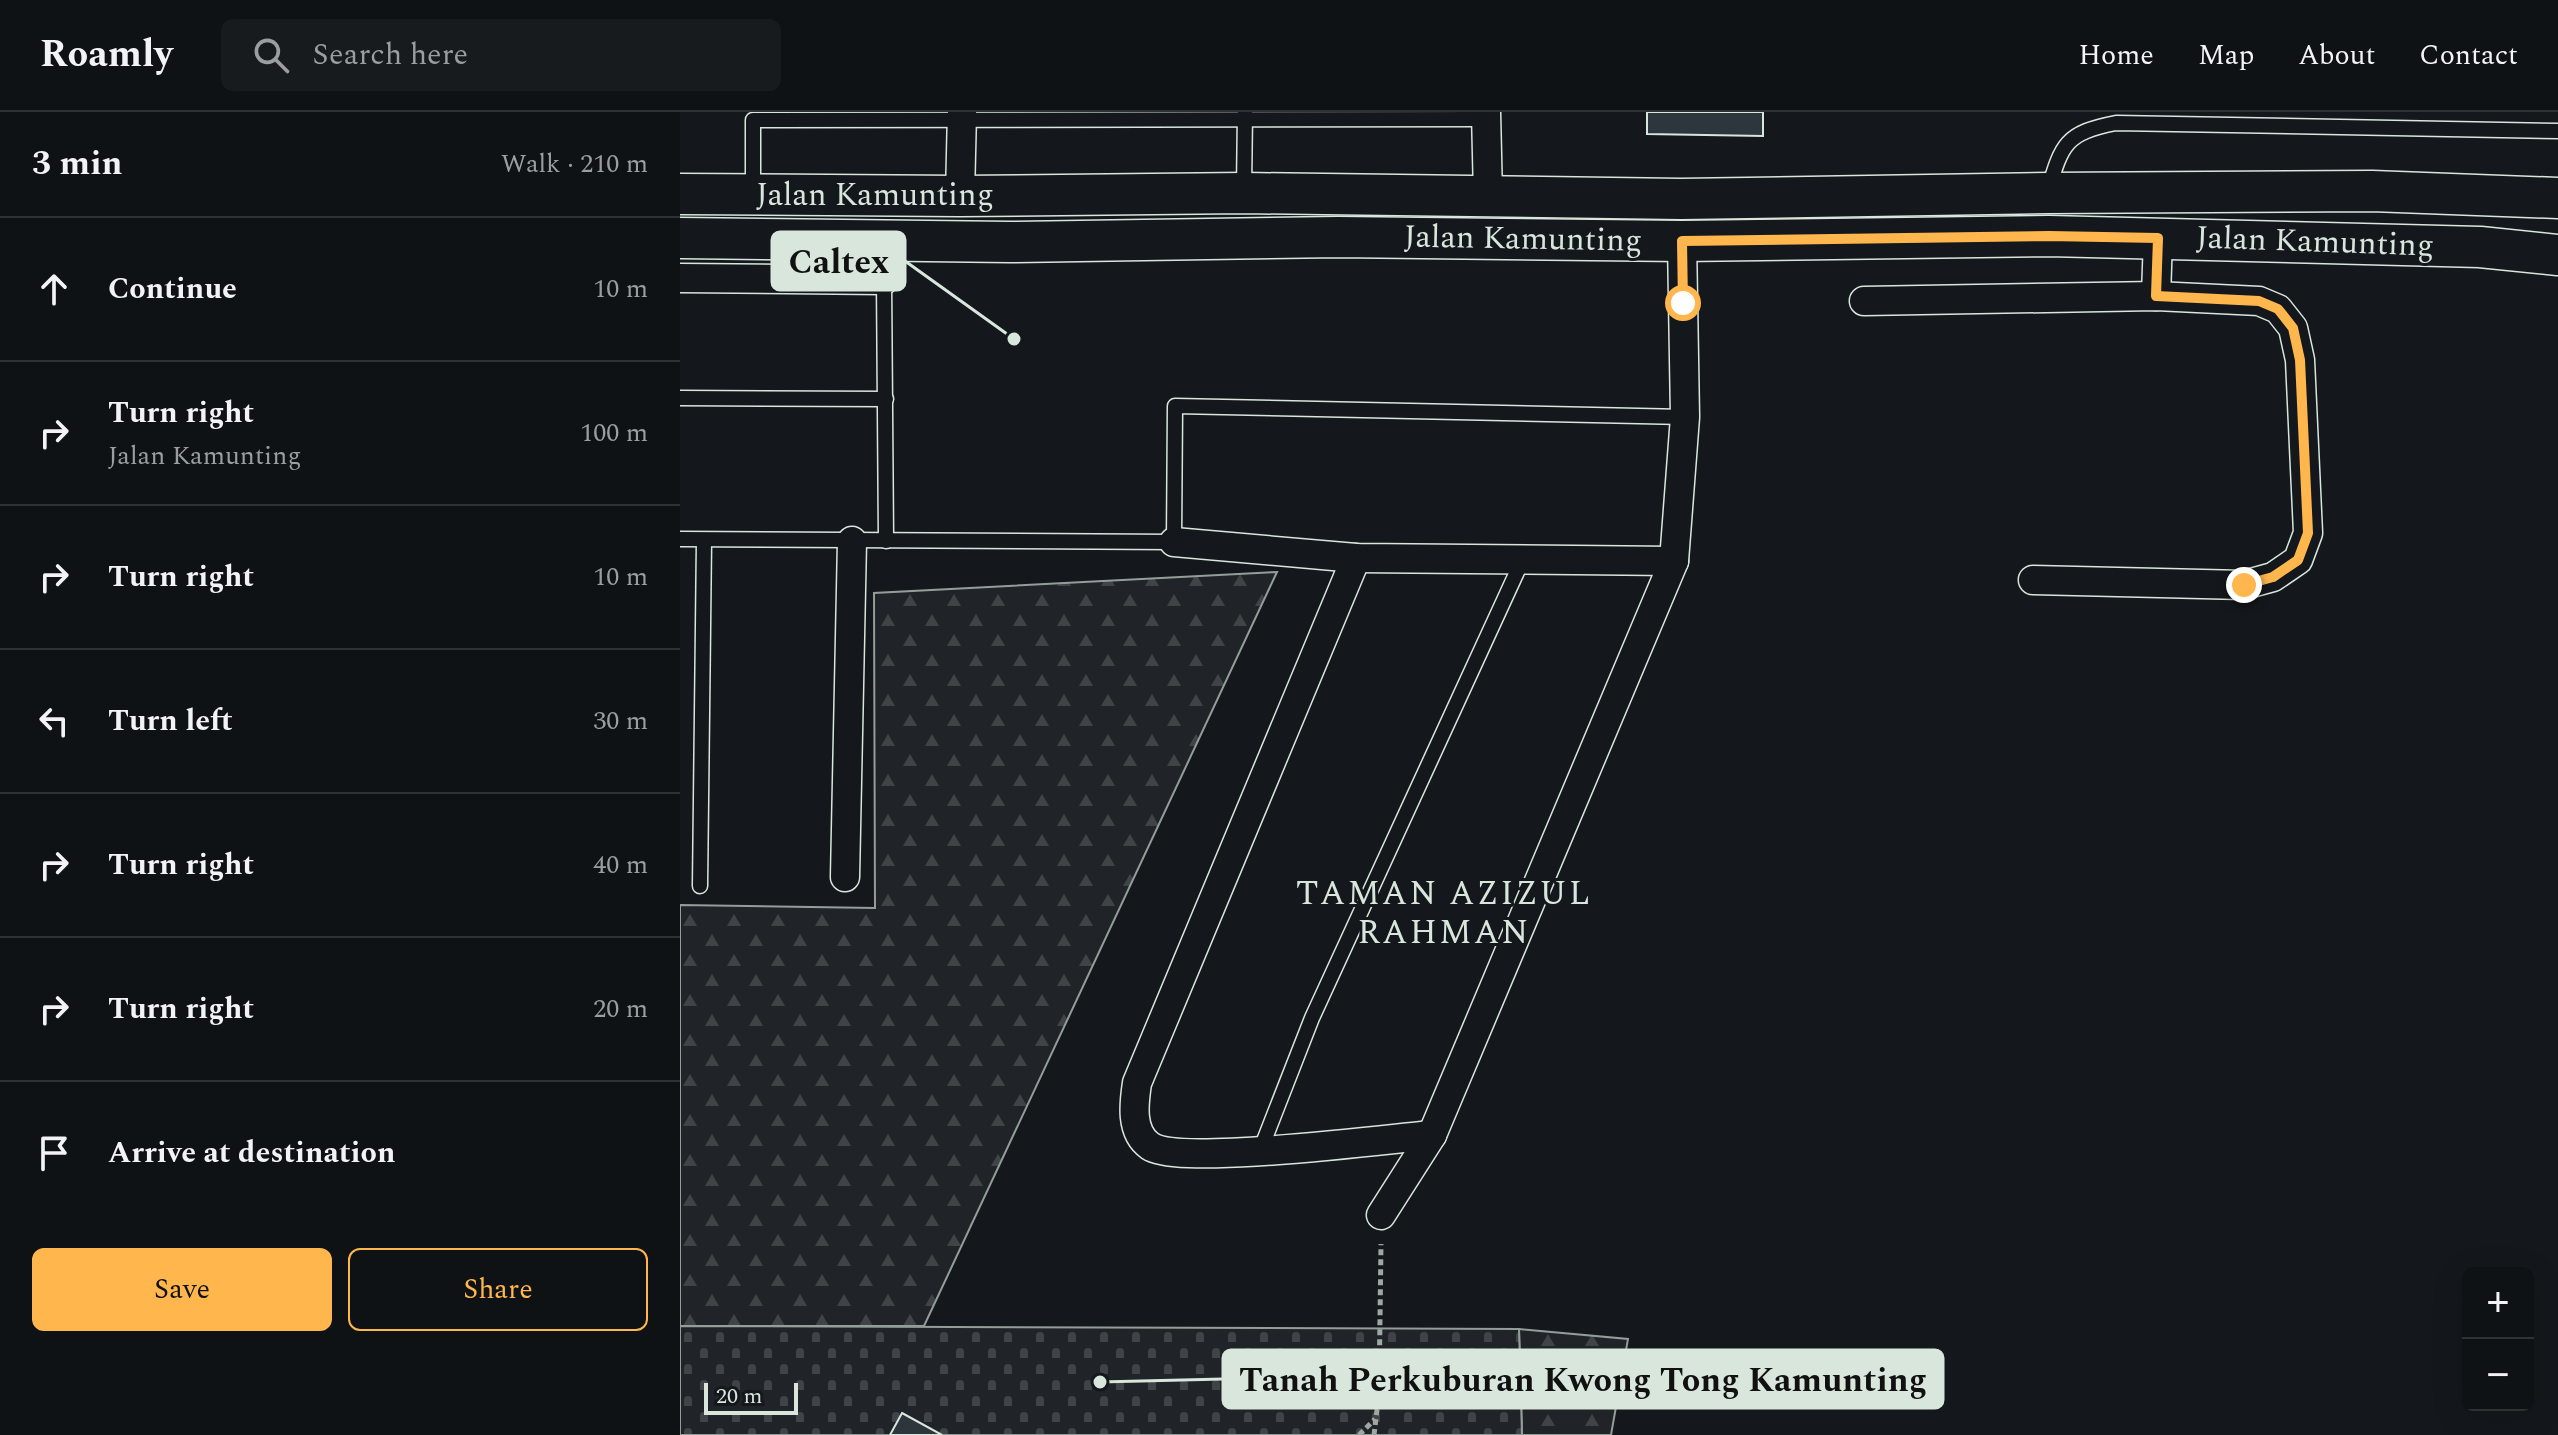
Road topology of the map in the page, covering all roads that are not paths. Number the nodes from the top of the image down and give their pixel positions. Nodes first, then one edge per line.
1 (1486, 115) edge
2 (962, 116) edge
3 (1245, 116) edge
4 (2558, 131) edge
5 (1244, 193) junction
6 (2048, 193) junction
7 (680, 194) edge
8 (753, 195) junction
9 (960, 196) junction
10 (1488, 197) junction
11 (2558, 198) edge
12 (2558, 236) edge
13 (680, 238) edge
14 (2158, 238) junction
15 (1682, 241) junction
16 (2480, 247) junction
17 (2558, 255) edge
18 (680, 278) edge
19 (884, 280) joint
20 (2156, 296) junction
21 (1864, 301) dead end
22 (680, 398) edge
23 (886, 399) junction
24 (1685, 417) junction
25 (680, 539) edge
26 (704, 540) junction
27 (852, 541) junction
28 (886, 541) junction
29 (1174, 542) junction
30 (1356, 558) junction
31 (1522, 561) junction
32 (1674, 561) junction
33 (2033, 580) dead end
34 (845, 877) dead end
35 (700, 886) dead end
36 (1432, 1135) junction
37 (1260, 1151) junction
38 (1381, 1215) road end

1 - 3 lane
1 - 10 street
2 - 3 lane
2 - 8 lane
2 - 9 street
3 - 5 lane
4 - 6 lane
5 - 9 main road, Jalan Kamunting
5 - 10 main road, Jalan Kamunting
6 - 10 main road, Jalan Kamunting
6 - 11 main road, Jalan Kamunting
7 - 8 main road, Jalan Kamunting
8 - 9 main road, Jalan Kamunting
12 - 16 street
13 - 15 main road, Jalan Kamunting
14 - 15 main road, Jalan Kamunting
14 - 16 main road, Jalan Kamunting
14 - 20 street
15 - 24 street
16 - 17 main road, Jalan Kamunting
18 - 19 street
19 - 23 lane
20 - 21 street
20 - 33 street
22 - 23 lane
23 - 28 lane
24 - 29 lane
24 - 32 street
25 - 26 lane
26 - 27 lane
26 - 35 lane
27 - 28 lane
27 - 34 street
28 - 29 lane
29 - 30 street
30 - 31 street
30 - 37 street
31 - 32 street
31 - 37 lane
32 - 36 street
36 - 37 street
36 - 38 street

